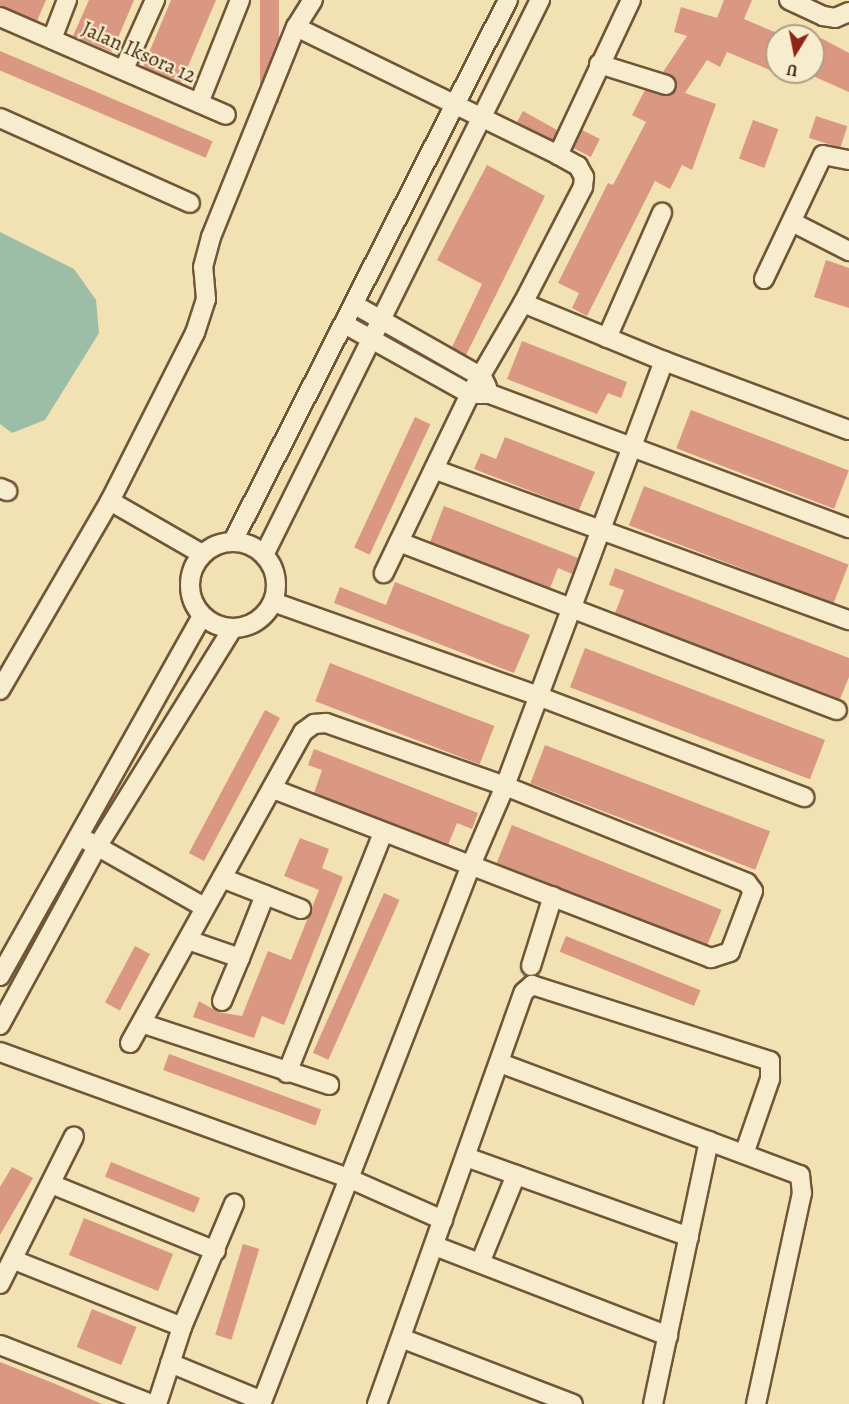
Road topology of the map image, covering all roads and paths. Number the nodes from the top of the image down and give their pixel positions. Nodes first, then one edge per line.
1 (68, 0) edge
2 (155, 0) edge
3 (240, 0) edge
4 (313, 0) edge
5 (508, 0) edge
6 (540, 0) edge
7 (631, 0) edge
8 (789, 0) edge
9 (849, 12) edge
10 (0, 17) edge
11 (296, 27) junction
12 (52, 39) junction
13 (599, 63) junction
14 (124, 69) junction
15 (666, 85) dead end
16 (199, 103) junction
17 (456, 104) junction
18 (226, 115) dead end
19 (0, 118) edge
20 (481, 119) junction
21 (558, 155) junction
22 (849, 160) edge
23 (190, 203) dead end
24 (663, 213) dead end
25 (794, 223) junction
26 (849, 251) edge
27 (764, 279) dead end
28 (523, 303) junction
29 (355, 305) junction
30 (380, 320) junction
31 (346, 325) junction
32 (370, 337) junction
33 (607, 338) junction
34 (664, 361) junction
35 (482, 377) junction
36 (470, 394) junction
37 (490, 394) junction
38 (849, 430) edge
39 (632, 447) junction
40 (436, 470) junction
41 (110, 501) junction
42 (849, 528) edge
43 (601, 530) junction
44 (233, 542) junction
45 (399, 542) junction
46 (202, 554) junction
47 (264, 555) junction
48 (384, 573) dead end
49 (273, 602) junction
50 (570, 609) junction
51 (202, 616) junction
52 (849, 620) edge
53 (232, 629) junction
54 (0, 690) edge
55 (538, 696) junction
56 (837, 710) dead end
57 (506, 786) junction
58 (273, 789) junction
59 (804, 797) dead end
60 (383, 833) junction
61 (79, 835) junction
62 (97, 847) junction
63 (471, 865) junction
64 (222, 878) junction
65 (265, 895) junction
66 (553, 896) junction
67 (204, 908) junction
68 (301, 909) dead end
69 (188, 940) junction
70 (240, 958) junction
71 (531, 966) dead end
72 (0, 976) edge
73 (222, 1001) dead end
74 (144, 1023) junction
75 (0, 1025) edge
76 (130, 1044) dead end
77 (0, 1052) edge
78 (500, 1063) junction
79 (287, 1072) junction
80 (328, 1085) dead end
81 (74, 1136) dead end
82 (709, 1141) junction
83 (744, 1154) junction
84 (466, 1157) junction
85 (516, 1175) junction
86 (348, 1178) junction
87 (51, 1184) junction
88 (234, 1204) dead end
89 (443, 1220) junction
90 (689, 1237) junction
91 (435, 1246) junction
92 (216, 1251) junction
93 (14, 1260) junction
94 (480, 1263) junction
95 (0, 1284) edge
96 (182, 1327) junction
97 (668, 1336) junction
98 (401, 1338) junction
99 (0, 1344) edge
100 (170, 1363) junction
101 (261, 1403) edge
102 (151, 1404) edge
103 (158, 1404) edge
104 (377, 1404) edge
105 (573, 1404) edge
106 (654, 1404) edge
107 (756, 1404) edge

1 - 12 street
2 - 14 street
3 - 16 street
4 - 11 street
5 - 17 street
6 - 20 street
7 - 13 street
8 - 9 street
10 - 12 street, Jalan Iksora 12
11 - 17 street
11 - 41 street
12 - 14 street, Jalan Iksora 12
13 - 15 street
13 - 21 street
14 - 16 street, Jalan Iksora 12
16 - 18 street, Jalan Iksora 12
17 - 20 street
17 - 29 street
19 - 23 street
20 - 21 street
20 - 30 street
21 - 28 street
22 - 25 street
24 - 33 street
25 - 26 street
25 - 27 street
28 - 33 street
28 - 35 street
29 - 30 street
29 - 31 street
30 - 32 street
30 - 35 street
31 - 32 street
31 - 44 street
32 - 36 street
32 - 47 street
33 - 34 street
34 - 38 street
34 - 39 street
35 - 36 street
35 - 37 street
36 - 37 street
36 - 40 street
37 - 39 street
39 - 42 street
39 - 43 street
40 - 43 street
40 - 45 street
41 - 46 street
41 - 54 street
43 - 50 street
43 - 52 street
44 - 46 street
44 - 47 street
45 - 48 street
45 - 50 street
46 - 51 street
47 - 49 street
49 - 53 street
49 - 55 street
50 - 55 street
50 - 56 street
51 - 53 street
51 - 61 street
53 - 62 street
55 - 57 street
55 - 59 street
57 - 58 street
57 - 63 street
57 - 66 street
58 - 60 street
58 - 64 street
60 - 63 street
60 - 79 street
61 - 62 street
61 - 72 street
62 - 67 street
62 - 75 street
63 - 66 street
63 - 86 street
64 - 65 street
64 - 67 street
65 - 68 street
65 - 70 street
66 - 71 street
67 - 69 street
69 - 70 street
69 - 74 street
70 - 73 street
74 - 76 street
74 - 79 street
77 - 86 street
78 - 82 street
78 - 83 street
78 - 84 street
79 - 80 street
81 - 87 street
82 - 83 street
82 - 90 street
83 - 107 street
84 - 85 street
84 - 89 street
85 - 90 street
85 - 94 street
86 - 89 street
86 - 101 street
87 - 92 street
87 - 93 street
88 - 92 street
89 - 91 street
90 - 97 street
91 - 94 street
91 - 98 street
92 - 96 street
93 - 95 street
93 - 96 street
94 - 97 street
96 - 100 street
97 - 106 street
98 - 104 street
98 - 105 street
99 - 102 street
100 - 101 street
100 - 103 street

